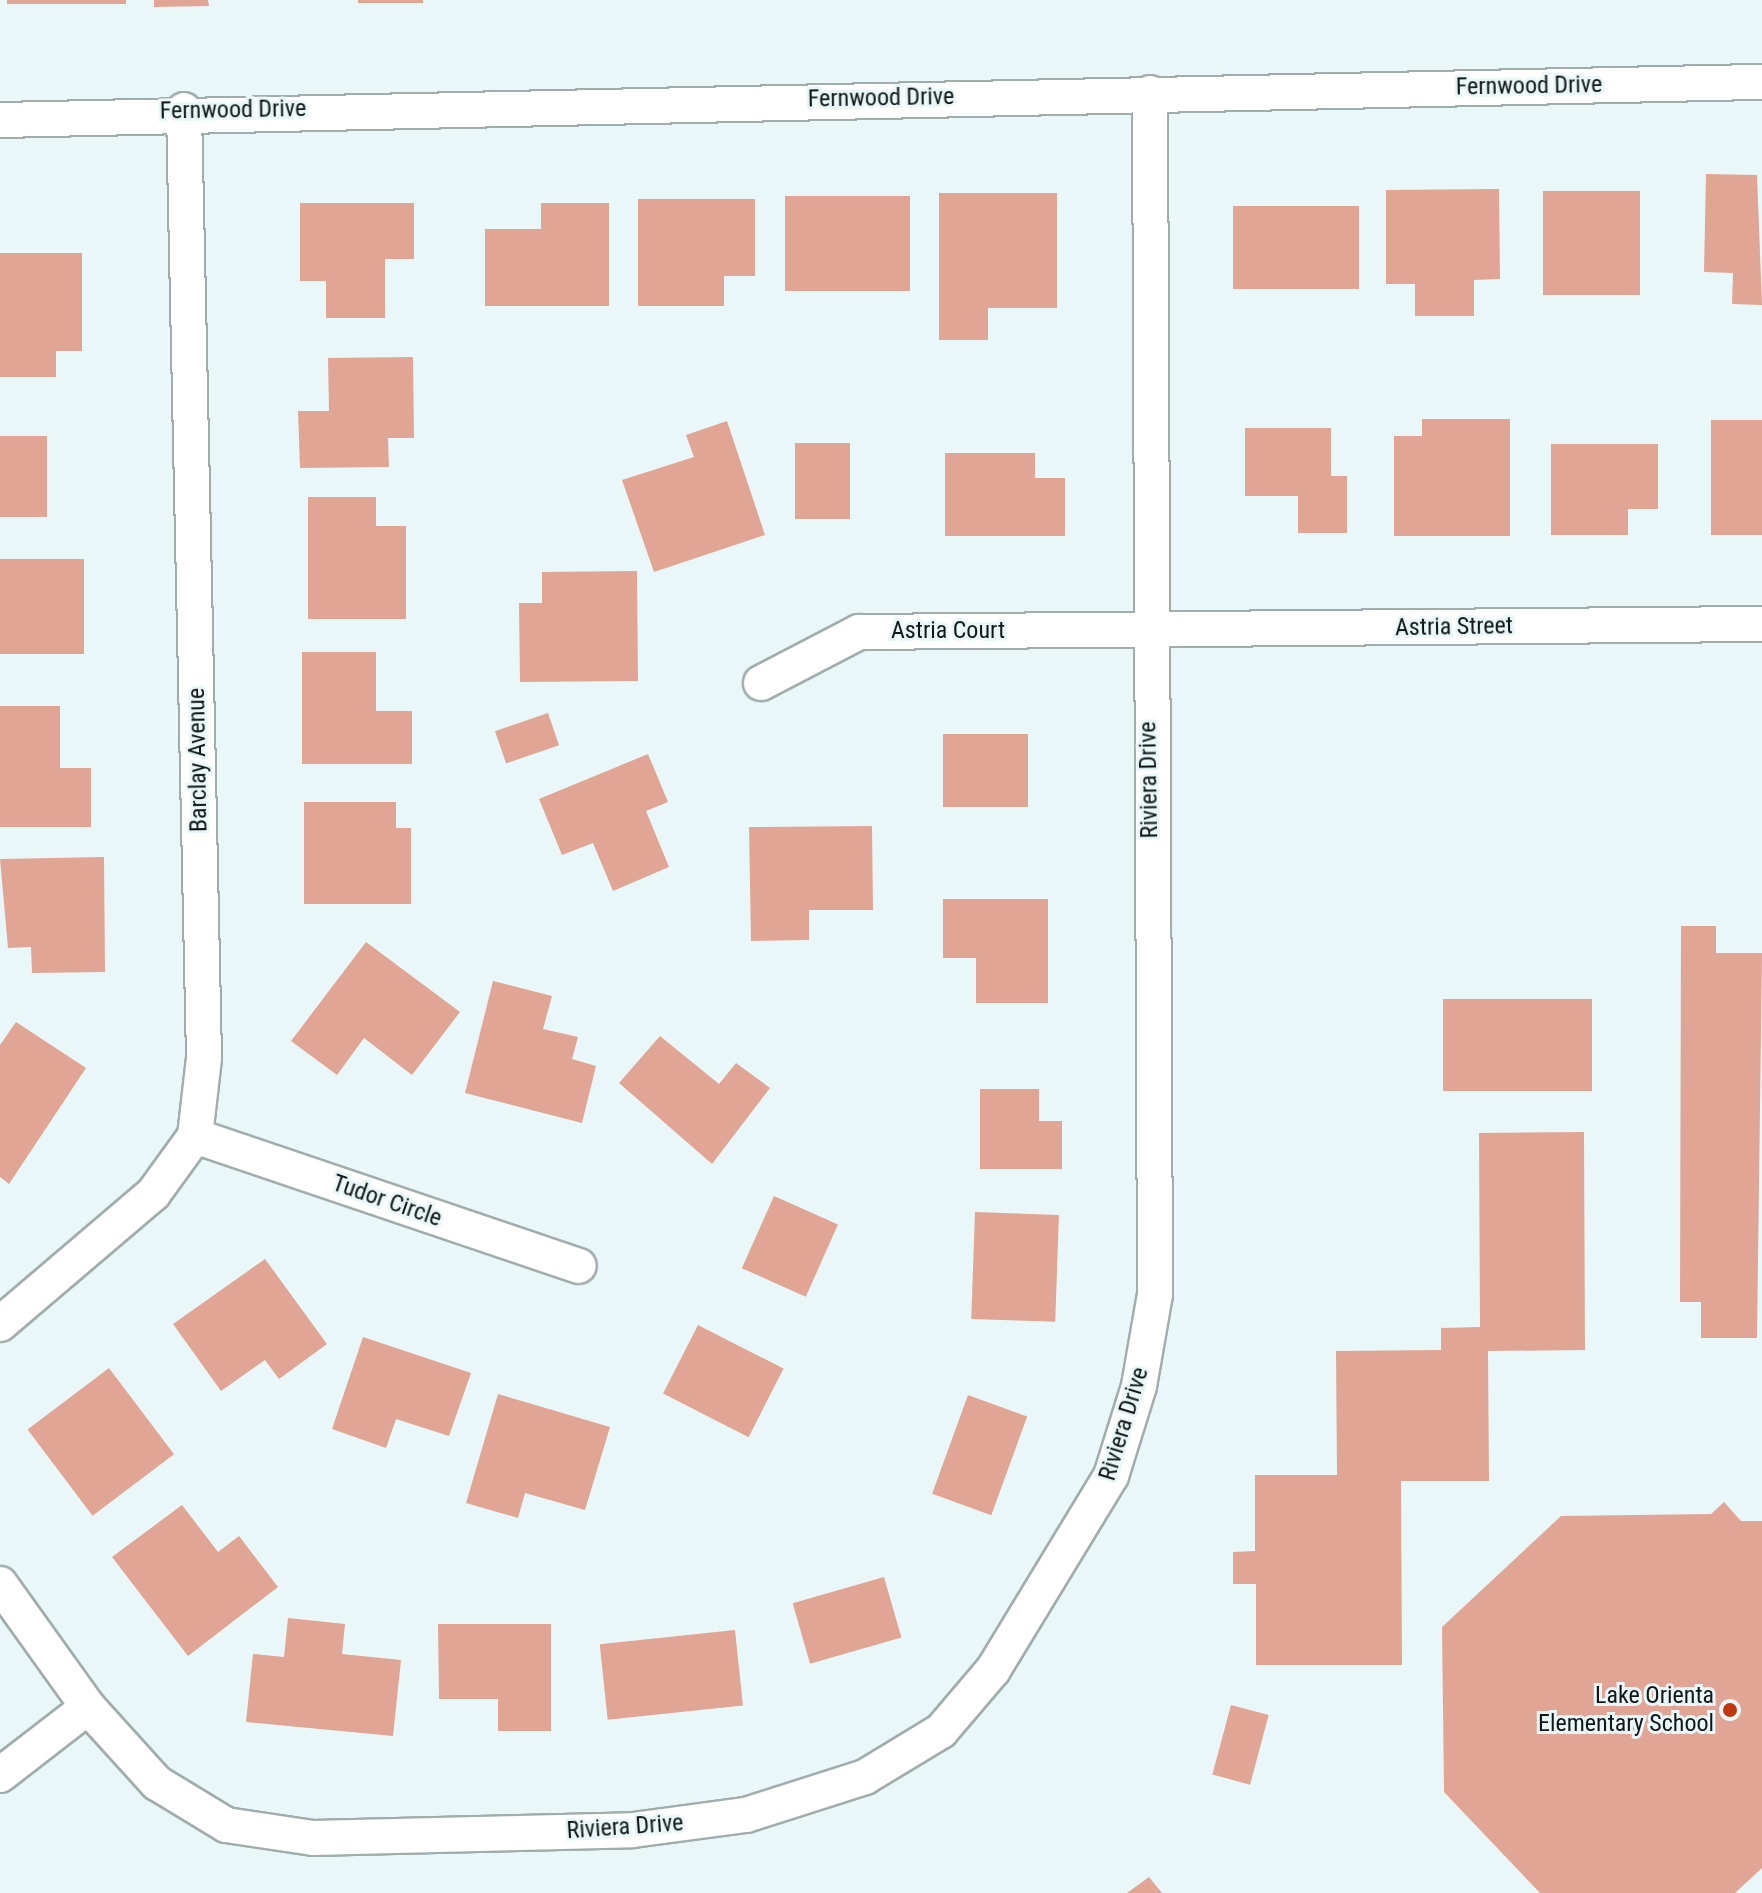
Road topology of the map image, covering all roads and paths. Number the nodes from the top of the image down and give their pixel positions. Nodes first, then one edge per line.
1 (1762, 82) edge
2 (1150, 93) junction
3 (184, 110) junction
4 (0, 120) edge
5 (1762, 624) edge
6 (1147, 630) junction
7 (761, 683) dead end
8 (195, 1136) junction
9 (579, 1266) dead end
10 (0, 1324) edge
11 (0, 1584) edge
12 (88, 1707) junction
13 (0, 1775) edge

1 - 2 street, Fernwood Drive
2 - 3 street, Fernwood Drive
2 - 6 street, Riviera Drive
3 - 4 street, Fernwood Drive
3 - 8 street, Barclay Avenue
5 - 6 street, Astria Street
6 - 7 street, Astria Court
6 - 12 street, Riviera Drive
8 - 9 street, Tudor Circle
8 - 10 street
11 - 12 street, Riviera Drive
12 - 13 street

